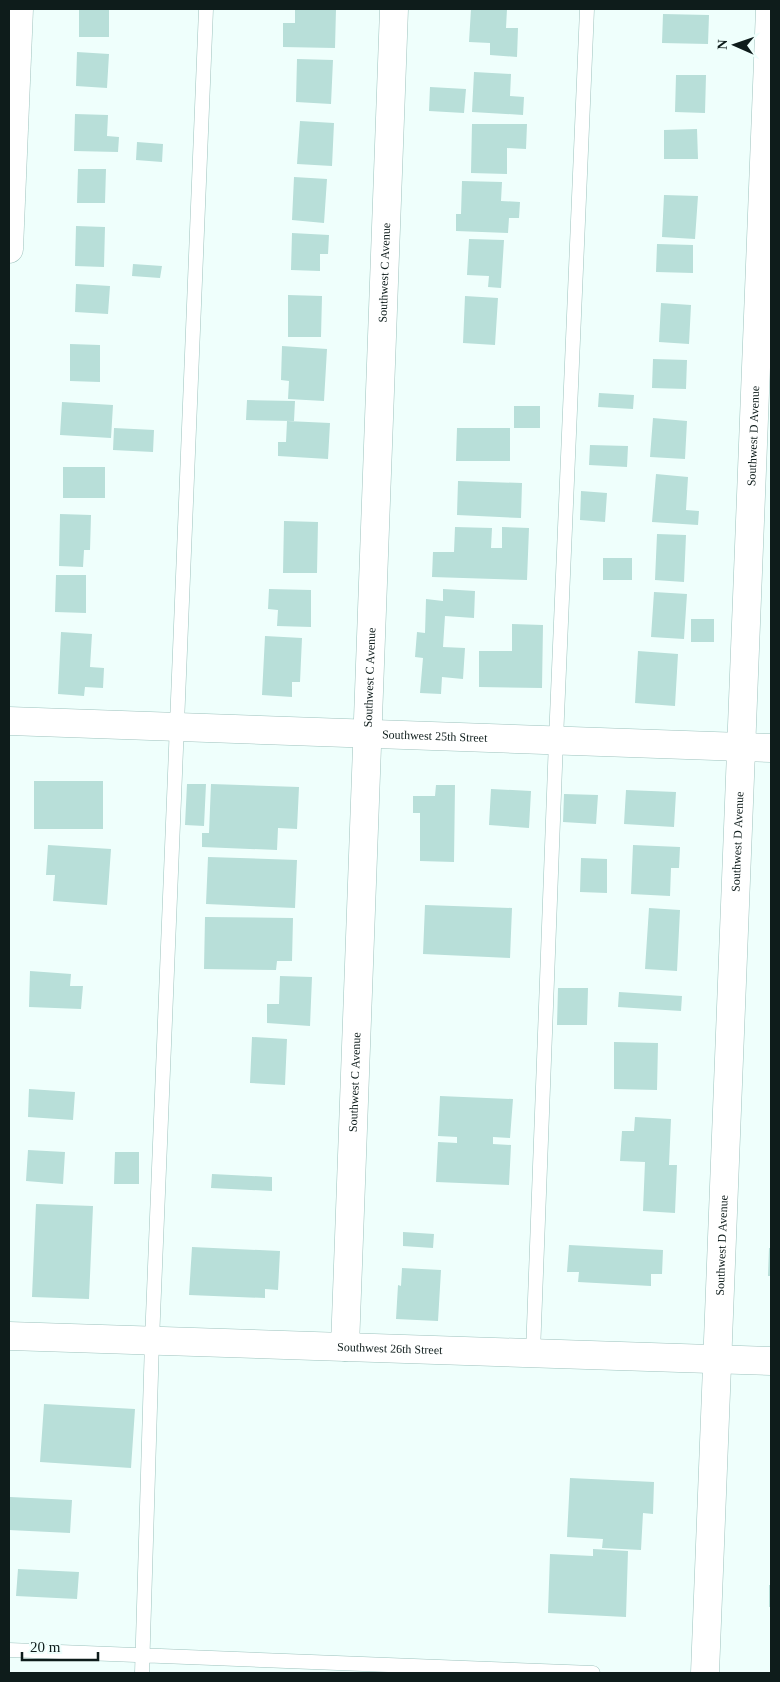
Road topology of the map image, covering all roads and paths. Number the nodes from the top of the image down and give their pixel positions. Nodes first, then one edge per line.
1 (19, 9) edge
2 (206, 9) edge
3 (394, 9) edge
4 (587, 9) edge
5 (770, 9) edge
6 (9, 249) edge
7 (9, 721) edge
8 (177, 727) junction
9 (367, 734) junction
10 (556, 740) junction
11 (740, 747) junction
12 (771, 748) edge
13 (9, 1336) edge
14 (152, 1341) junction
15 (345, 1347) junction
16 (533, 1353) junction
17 (718, 1359) junction
18 (771, 1361) edge
19 (9, 1650) edge
20 (142, 1655) junction
21 (142, 1673) edge
22 (594, 1673) edge
23 (705, 1673) edge

1 - 6 street
2 - 8 lane
3 - 9 street, Southwest C Avenue
4 - 10 lane
5 - 11 street, Southwest D Avenue
7 - 8 street, Southwest 25th Street
8 - 9 street, Southwest 25th Street
8 - 14 lane
9 - 10 street, Southwest 25th Street
9 - 15 street, Southwest C Avenue
10 - 11 street, Southwest 25th Street
10 - 16 lane
11 - 12 street, Southwest 25th Street
11 - 17 street, Southwest D Avenue
13 - 14 street, Southwest 26th Street
14 - 15 street, Southwest 26th Street
14 - 20 lane
15 - 16 street, Southwest 26th Street
16 - 17 street, Southwest 26th Street
17 - 18 street, Southwest 26th Street
17 - 23 street, Southwest D Avenue
19 - 20 lane
20 - 21 lane
20 - 22 lane

